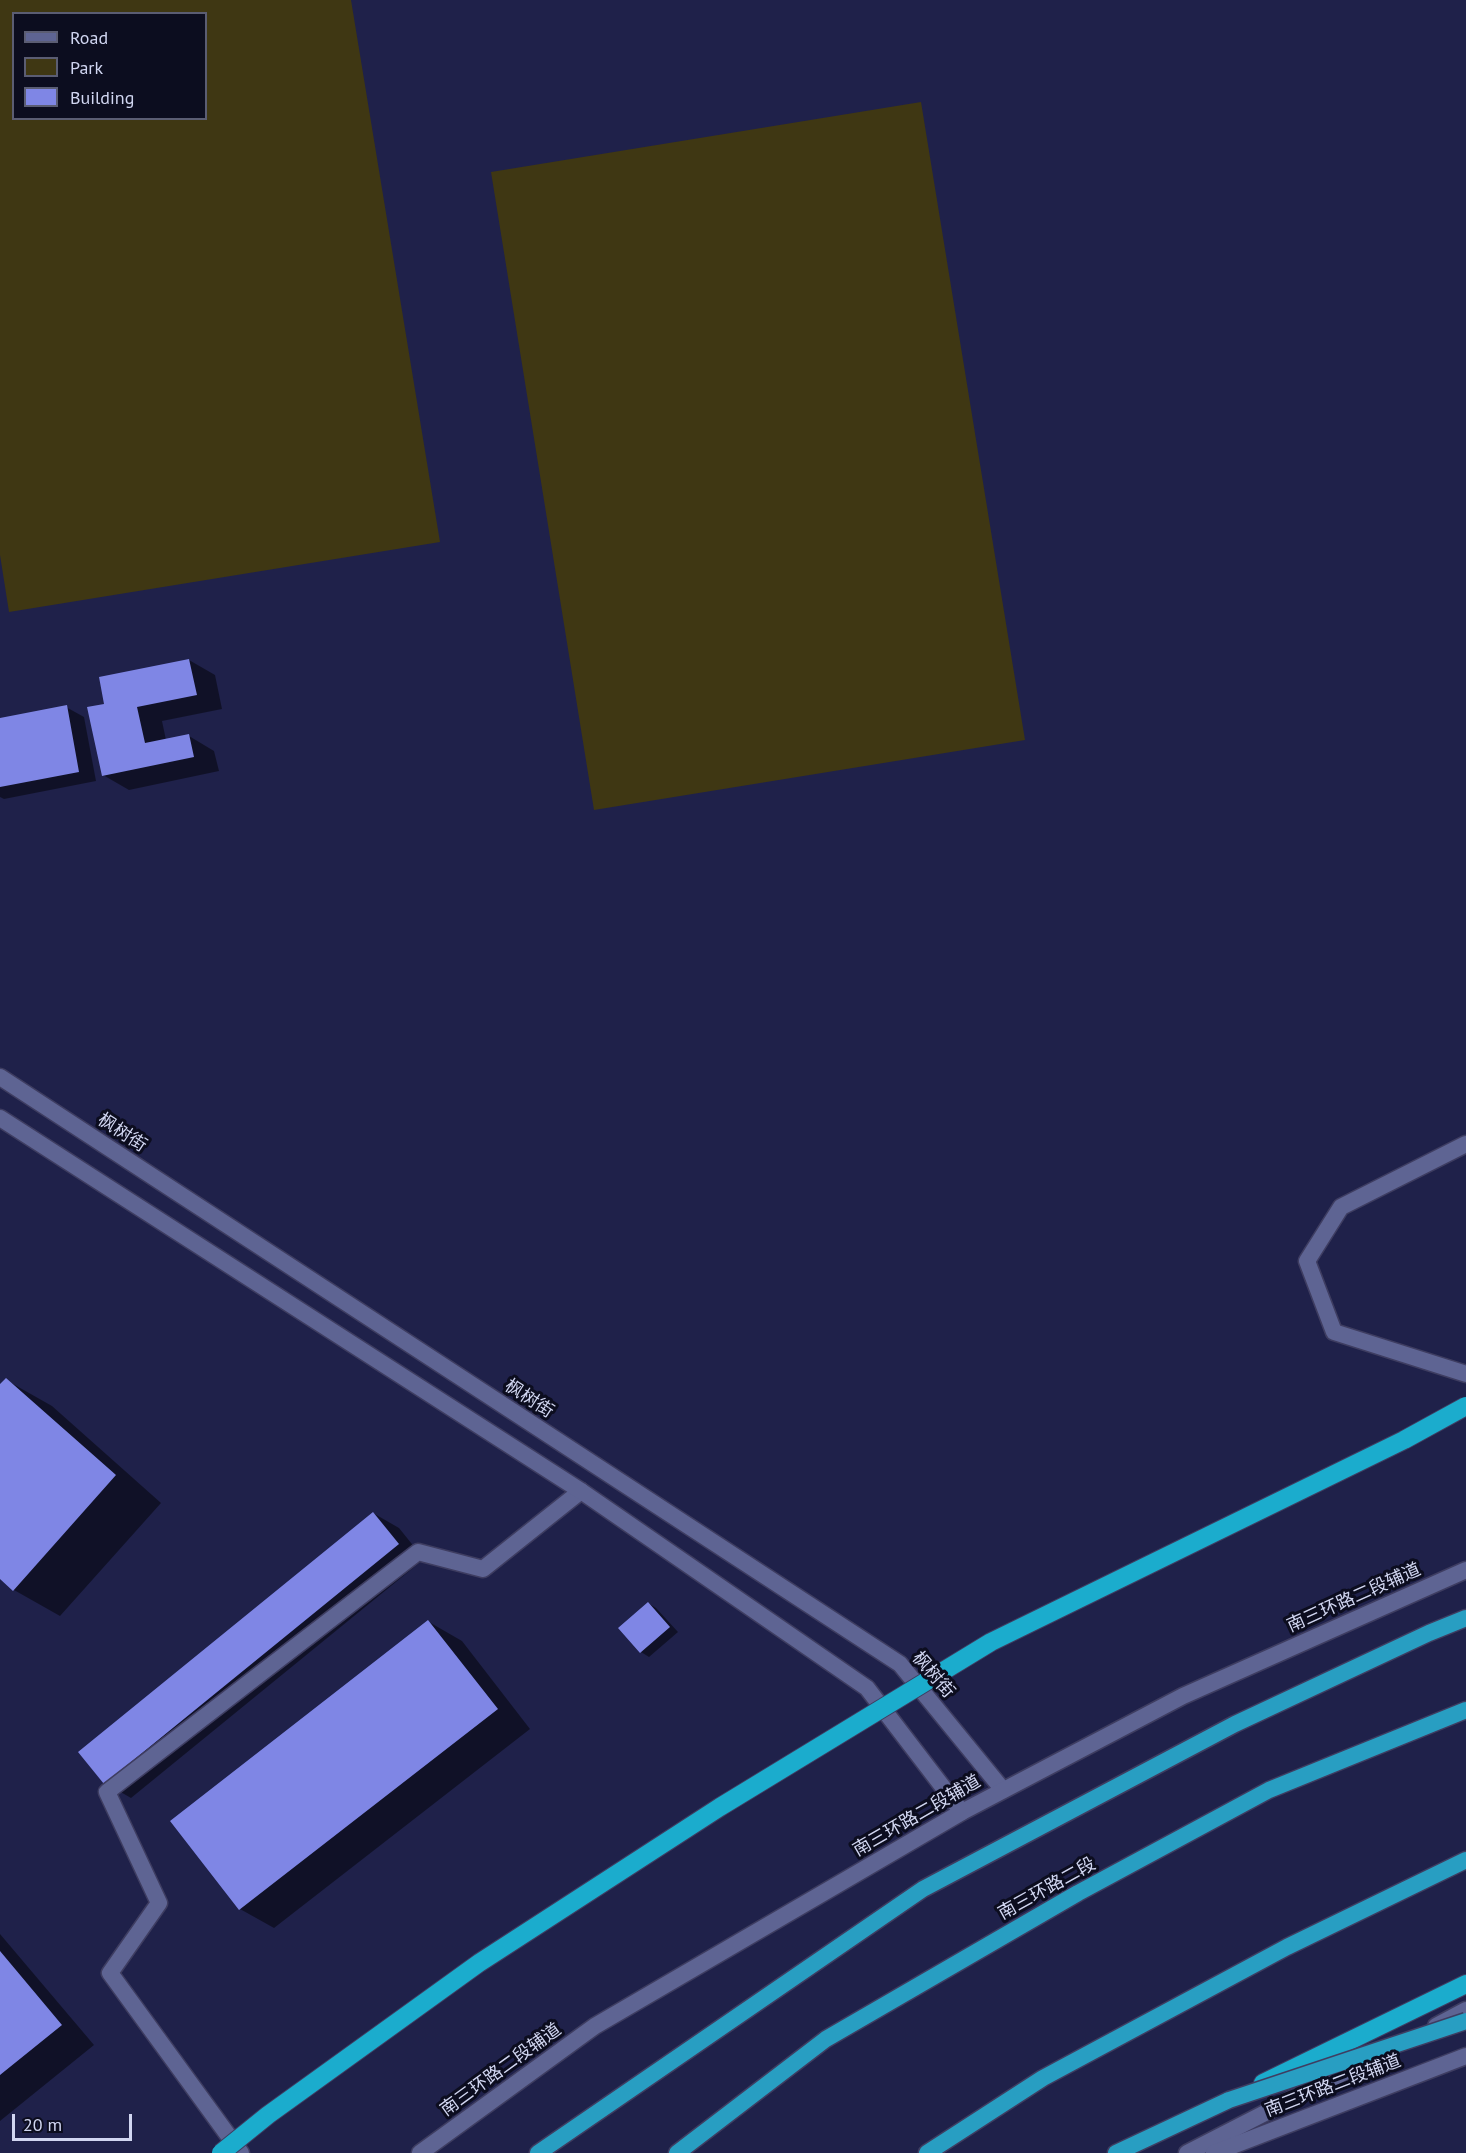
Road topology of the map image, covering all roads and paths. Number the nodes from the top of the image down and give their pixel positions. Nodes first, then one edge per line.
1 (0, 1077) edge
2 (0, 1118) edge
3 (1466, 1144) edge
4 (1466, 1374) edge
5 (1466, 1406) edge
6 (581, 1491) junction
7 (1466, 1570) edge
8 (1466, 1618) edge
9 (1466, 1710) edge
10 (1003, 1790) junction
11 (962, 1812) junction
12 (1466, 1860) edge
13 (1466, 1984) edge
14 (1466, 2010) edge
15 (1466, 2021) edge
16 (1466, 2056) edge
17 (1229, 2100) junction
18 (221, 2153) edge
19 (241, 2153) edge
20 (420, 2153) edge
21 (538, 2153) edge
22 (677, 2153) edge
23 (927, 2153) edge
24 (1116, 2153) edge
25 (1187, 2153) edge
26 (1214, 2153) edge

1 - 10 street, 枫树街
2 - 6 street
3 - 4 street
5 - 18 highway, bridge
6 - 11 street
6 - 19 street
7 - 10 street, 南三环路二段辅道
8 - 21 highway
9 - 22 highway, 南三环路二段
10 - 11 street, 南三环路二段辅道
11 - 20 street, 南三环路二段辅道
12 - 23 highway
13 - 17 highway, bridge
14 - 25 street
15 - 17 highway, bridge
16 - 26 street, 南三环路二段辅道
17 - 24 highway

